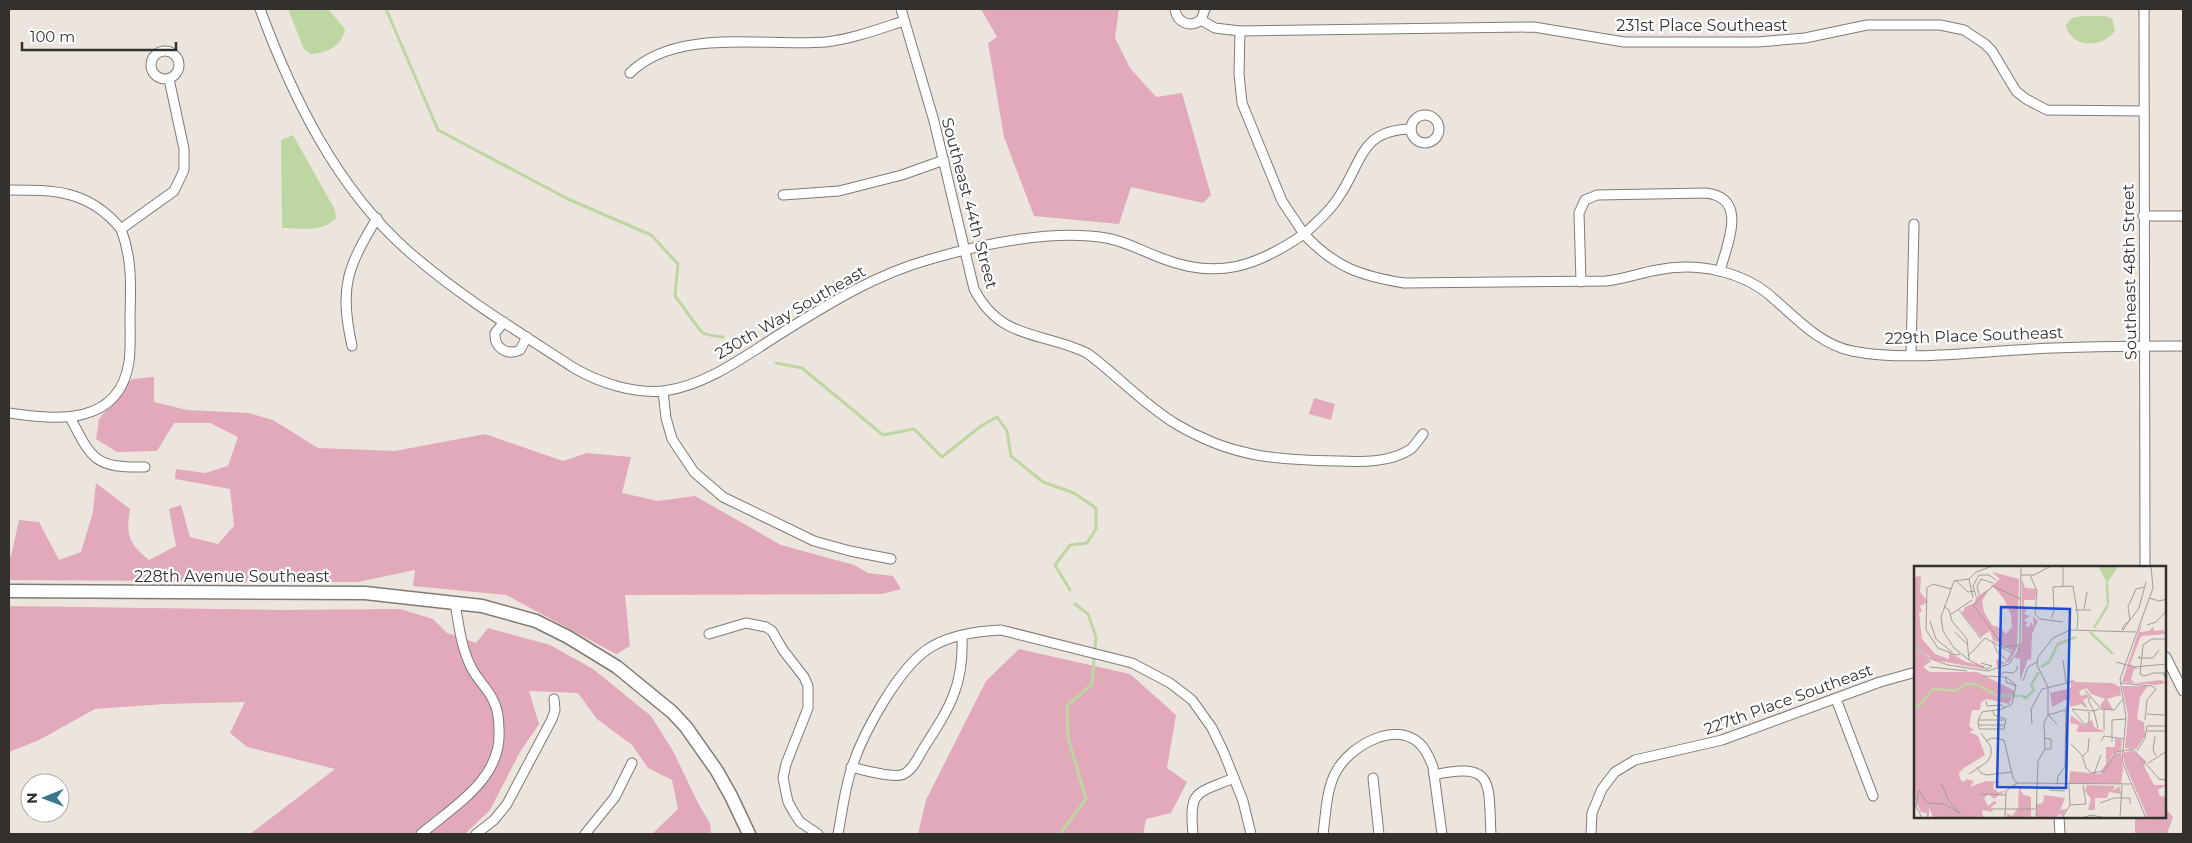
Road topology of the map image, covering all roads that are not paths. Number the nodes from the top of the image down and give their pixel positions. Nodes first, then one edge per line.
1 (260, 9) edge
2 (901, 9) edge
3 (1175, 9) edge
4 (1205, 9) edge
5 (2144, 9) edge
6 (1201, 20) junction
7 (904, 21) junction
8 (1240, 31) junction
9 (630, 74) dead end
10 (169, 79) dead end
11 (2143, 111) junction
12 (1410, 129) dead end
13 (944, 160) junction
14 (9, 190) edge
15 (783, 194) dead end
16 (2143, 216) junction
17 (2183, 216) edge
18 (377, 218) junction
19 (1914, 224) dead end
20 (121, 229) junction
21 (1304, 234) junction
22 (963, 250) junction
23 (1720, 271) junction
24 (1581, 282) junction
25 (504, 322) junction
26 (527, 337) junction
27 (352, 346) dead end
28 (2144, 346) junction
29 (2183, 346) edge
30 (1911, 355) junction
31 (663, 391) junction
32 (9, 413) edge
33 (70, 418) junction
34 (1423, 434) dead end
35 (145, 468) dead end
36 (891, 558) dead end
37 (2145, 566) edge
38 (9, 591) edge
39 (455, 603) junction
40 (709, 634) dead end
41 (962, 636) junction
42 (2167, 659) edge
43 (1914, 673) edge
44 (2183, 691) edge
45 (554, 699) dead end
46 (1836, 699) junction
47 (632, 763) dead end
48 (851, 767) junction
49 (1434, 775) junction
50 (1234, 778) junction
51 (1373, 778) dead end
52 (1873, 796) dead end
53 (2059, 818) edge
54 (745, 831) edge
55 (420, 834) edge
56 (476, 834) edge
57 (585, 834) edge
58 (818, 834) edge
59 (838, 834) edge
60 (1193, 834) edge
61 (1251, 834) edge
62 (1323, 834) edge
63 (1379, 834) edge
64 (1442, 834) edge
65 (1491, 834) edge
66 (1590, 834) edge
67 (2060, 834) edge

1 - 18 street, 230th Way Southeast
2 - 7 street, Southeast 44th Street
3 - 6 street, 231st Place Southeast
4 - 6 street
5 - 11 street, Southeast 48th Street
6 - 8 street, 231st Place Southeast
7 - 9 street
7 - 13 street, Southeast 44th Street
8 - 11 street, 231st Place Southeast
8 - 21 street
10 - 20 street
11 - 16 street, Southeast 48th Street
12 - 21 street, 230th Way Southeast
13 - 15 street
13 - 22 street, Southeast 44th Street
14 - 20 street
16 - 17 street
16 - 28 street, Southeast 48th Street
18 - 25 street, 230th Way Southeast
18 - 27 street
19 - 30 street
20 - 33 street
21 - 22 street, 230th Way Southeast
21 - 24 street, 229th Place Southeast
22 - 31 street, 230th Way Southeast
22 - 34 street, Southeast 44th Street
23 - 24 street, 229th Place Southeast
23 - 24 street
23 - 30 street, 229th Place Southeast
25 - 26 street, 230th Way Southeast
25 - 26 street
26 - 31 street, 230th Way Southeast
28 - 29 street, 229th Place Southeast
28 - 30 street, 229th Place Southeast
28 - 37 street, Southeast 48th Street
31 - 36 street
32 - 33 street
33 - 35 street
38 - 39 main road, 228th Avenue Southeast
39 - 54 main road, 228th Avenue Southeast
39 - 55 street
40 - 58 street
41 - 48 street
41 - 48 street
41 - 50 street
42 - 44 street
43 - 46 street, 227th Place Southeast
45 - 56 street
46 - 52 street
46 - 66 street, 227th Place Southeast
47 - 57 street
48 - 59 street
49 - 62 street
49 - 64 street
49 - 65 street
50 - 60 street
50 - 61 street
51 - 63 street
53 - 67 street

